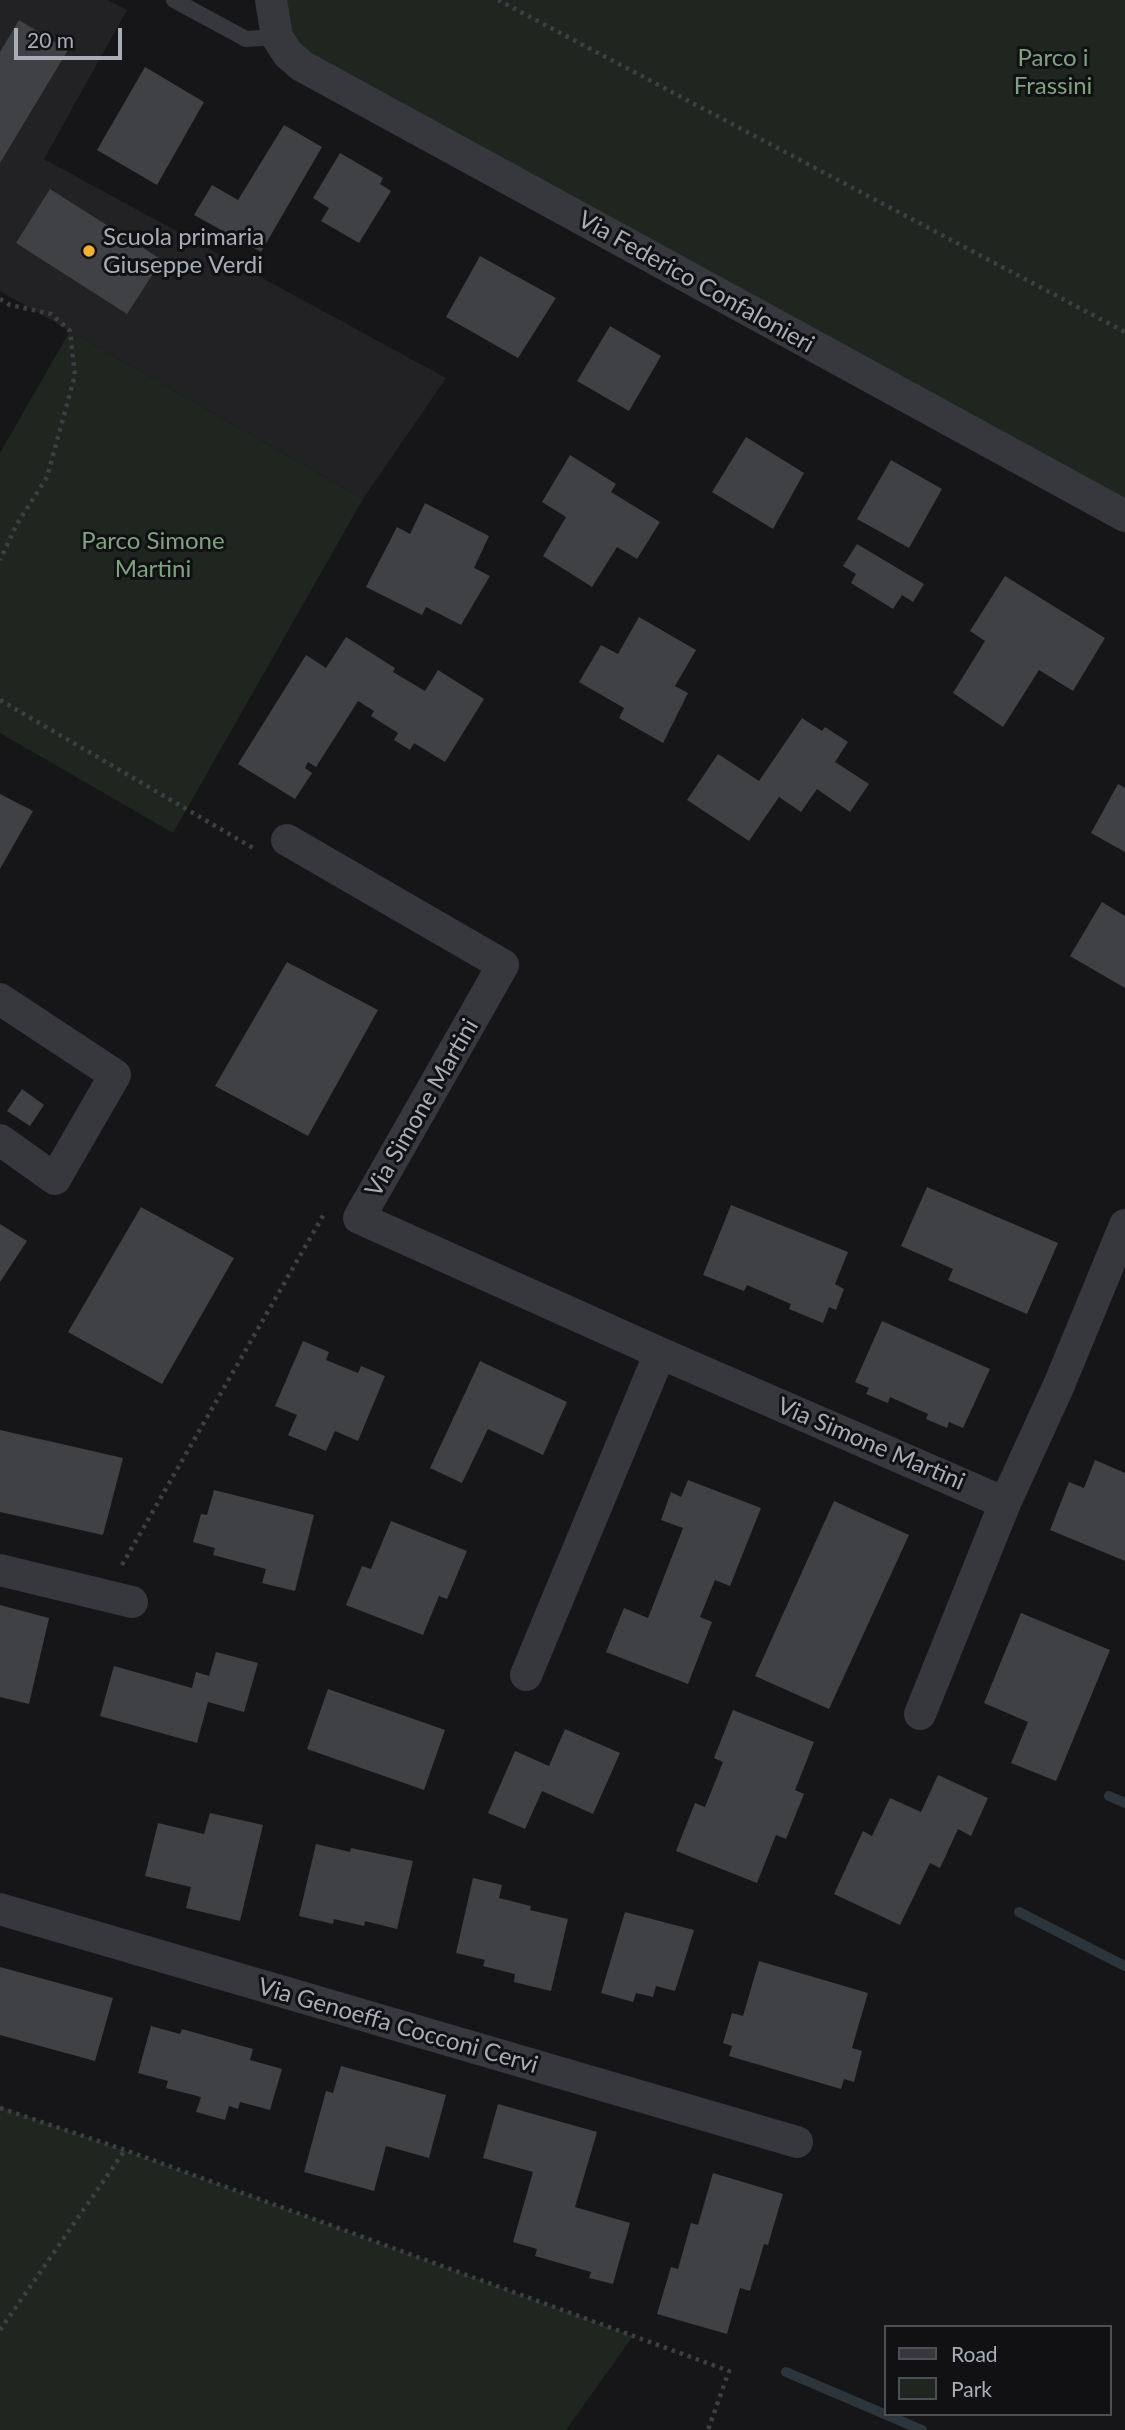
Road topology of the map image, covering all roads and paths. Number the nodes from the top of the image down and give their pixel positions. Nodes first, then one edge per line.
1 (174, 0) edge
2 (271, 0) edge
3 (498, 0) edge
4 (276, 37) junction
5 (0, 299) edge
6 (1125, 331) edge
7 (1125, 516) edge
8 (0, 561) edge
9 (0, 700) edge
10 (275, 847) joint
11 (0, 1000) edge
12 (0, 1140) edge
13 (326, 1212) dead end
14 (1125, 1225) edge
15 (660, 1353) junction
16 (1006, 1503) junction
17 (0, 1570) edge
18 (118, 1599) joint
19 (526, 1675) dead end
20 (920, 1714) dead end
21 (0, 1909) edge
22 (0, 2108) edge
23 (797, 2142) dead end
24 (125, 2150) junction
25 (0, 2330) edge
26 (708, 2430) edge

1 - 4 lane
2 - 4 street
3 - 6 path
4 - 7 street, Via Federico Confalonieri
5 - 8 path
9 - 10 path
10 - 15 street, Via Simone Martini
11 - 12 street
13 - 18 path
14 - 16 street
15 - 16 street, Via Simone Martini
15 - 19 street
16 - 20 street
17 - 18 street
21 - 23 street, Via Genoeffa Cocconi Cervi
22 - 24 path
24 - 25 path
24 - 26 path

